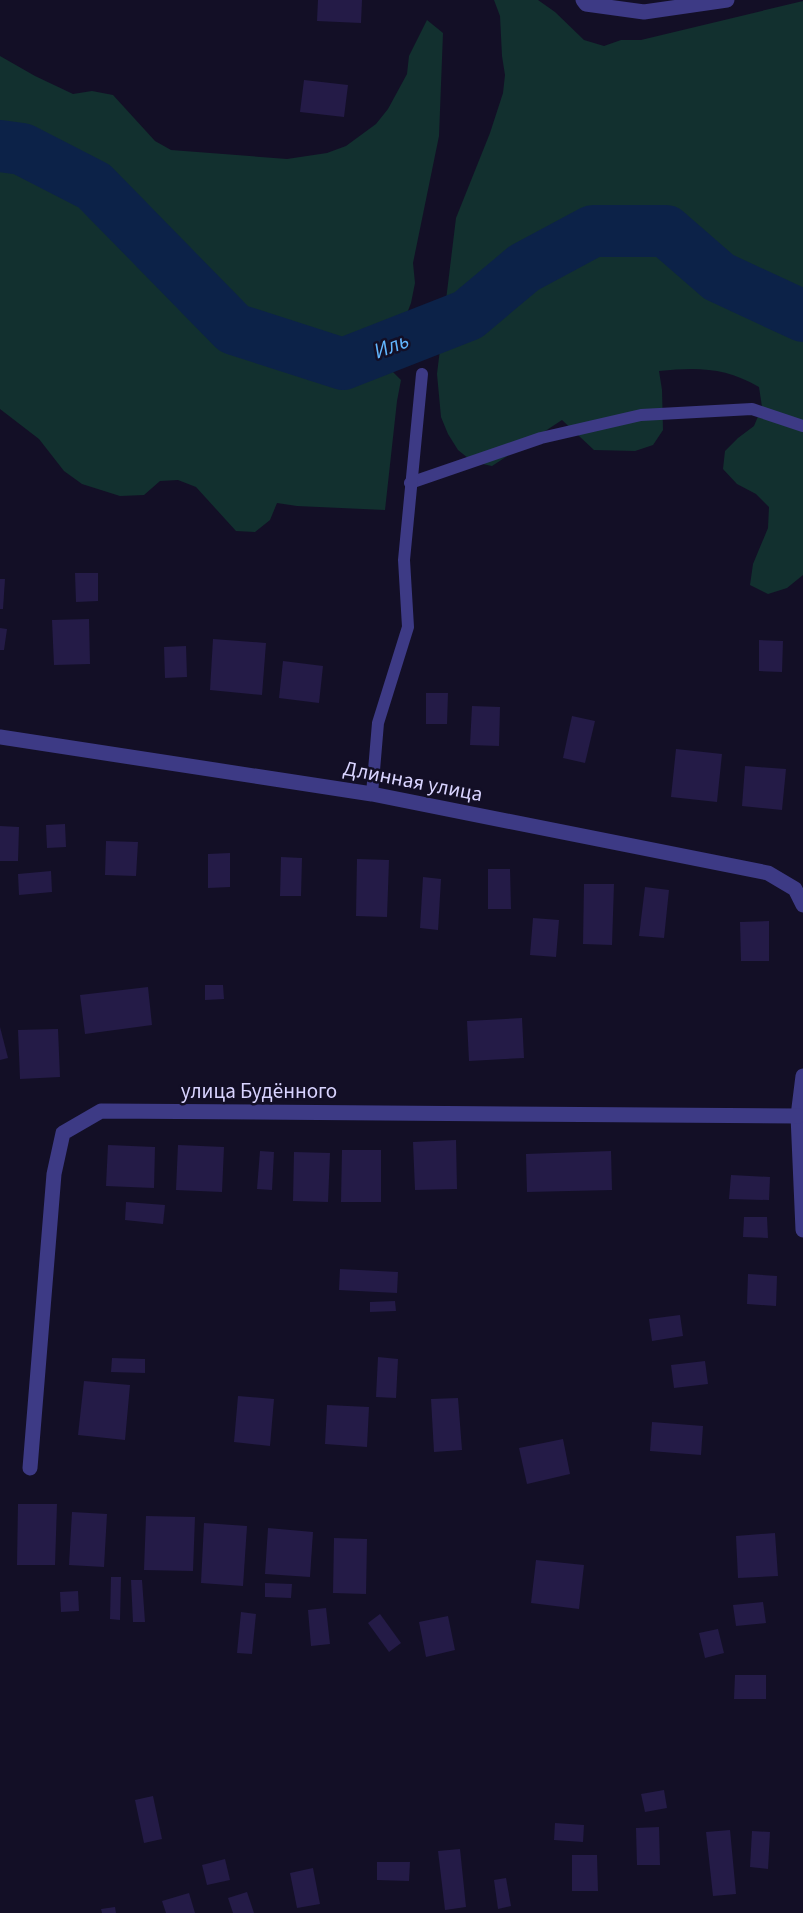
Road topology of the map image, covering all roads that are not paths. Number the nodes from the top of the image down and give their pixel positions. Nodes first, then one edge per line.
1 (583, 0) edge
2 (727, 0) edge
3 (422, 374) dead end
4 (803, 426) edge
5 (410, 483) junction
6 (0, 737) edge
7 (372, 794) junction
8 (803, 905) edge
9 (803, 1076) edge
10 (798, 1116) junction
11 (803, 1230) edge
12 (30, 1468) dead end

1 - 2 street
3 - 5 lane
4 - 5 lane
5 - 7 lane
6 - 7 street, Длинная улица
7 - 8 street, Длинная улица
9 - 10 street
10 - 11 street
10 - 12 street, улица Будённого

